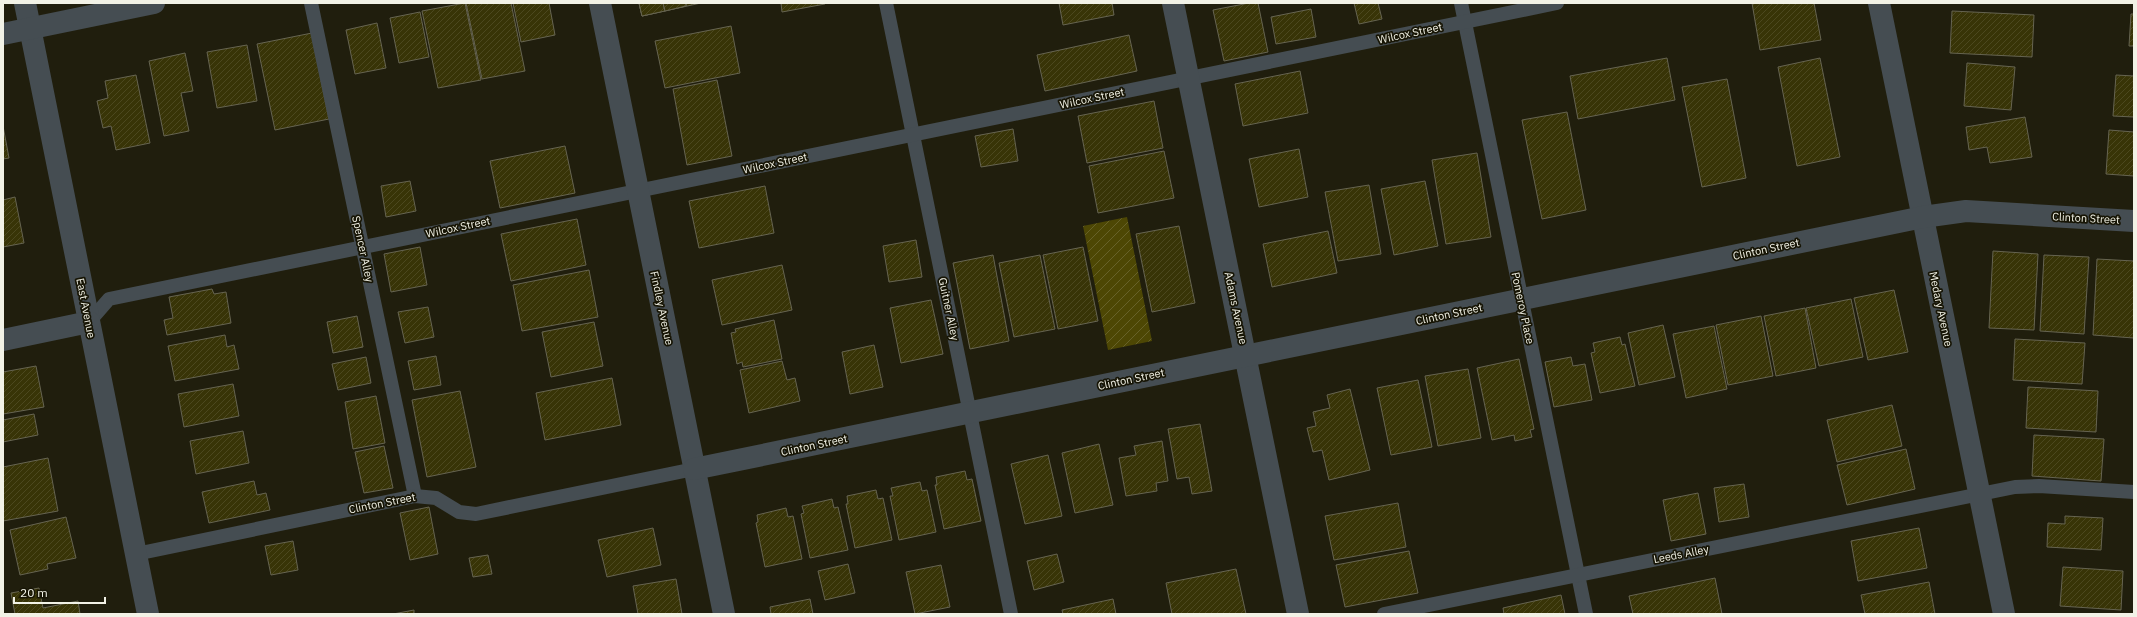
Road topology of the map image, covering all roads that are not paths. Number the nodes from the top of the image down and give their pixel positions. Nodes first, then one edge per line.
1 (25, 3) edge
2 (154, 3) edge
3 (311, 3) edge
4 (600, 3) edge
5 (886, 3) edge
6 (1173, 3) edge
7 (1461, 3) edge
8 (1558, 3) edge
9 (1879, 3) edge
10 (1465, 22) junction
11 (30, 29) junction
12 (3, 34) edge
13 (1189, 78) junction
14 (913, 134) junction
15 (638, 191) junction
16 (1923, 216) junction
17 (2134, 221) edge
18 (362, 247) junction
19 (1522, 299) junction
20 (89, 322) junction
21 (3, 340) edge
22 (1245, 356) junction
23 (970, 413) junction
24 (694, 469) junction
25 (2134, 492) edge
26 (1979, 494) junction
27 (415, 496) junction
28 (136, 554) junction
29 (1578, 575) junction
30 (148, 614) edge
31 (724, 614) edge
32 (1011, 614) edge
33 (1298, 614) edge
34 (1384, 614) edge
35 (1586, 614) edge
36 (2004, 614) edge

1 - 11 street, East Avenue
2 - 11 street
3 - 18 lane, Spencer Alley
4 - 15 street, Findley Avenue
5 - 14 lane, Guitner Alley
6 - 13 street, Adams Avenue
7 - 10 lane, Pomeroy Place
8 - 10 lane, Wilcox Street
9 - 16 street, Medary Avenue
10 - 13 lane, Wilcox Street
10 - 19 lane, Pomeroy Place
11 - 12 street
11 - 20 street, East Avenue
13 - 14 lane, Wilcox Street
13 - 22 street, Adams Avenue
14 - 15 lane, Wilcox Street
14 - 23 lane, Guitner Alley
15 - 18 lane, Wilcox Street
15 - 24 street, Findley Avenue
16 - 17 street, Clinton Street
16 - 19 street, Clinton Street
16 - 26 street, Medary Avenue
18 - 20 lane, Wilcox Street
18 - 27 lane, Spencer Alley
19 - 22 street, Clinton Street
19 - 29 lane, Pomeroy Place
20 - 21 street
20 - 28 street, East Avenue
22 - 23 street, Clinton Street
22 - 33 street, Adams Avenue
23 - 24 street, Clinton Street
23 - 32 lane, Guitner Alley
24 - 27 lane, Clinton Street
24 - 31 street, Findley Avenue
25 - 26 lane, Leeds Alley
26 - 29 lane, Leeds Alley
26 - 36 street, Medary Avenue
27 - 28 lane, Clinton Street
28 - 30 street, East Avenue
29 - 34 lane, Leeds Alley
29 - 35 lane, Pomeroy Place

